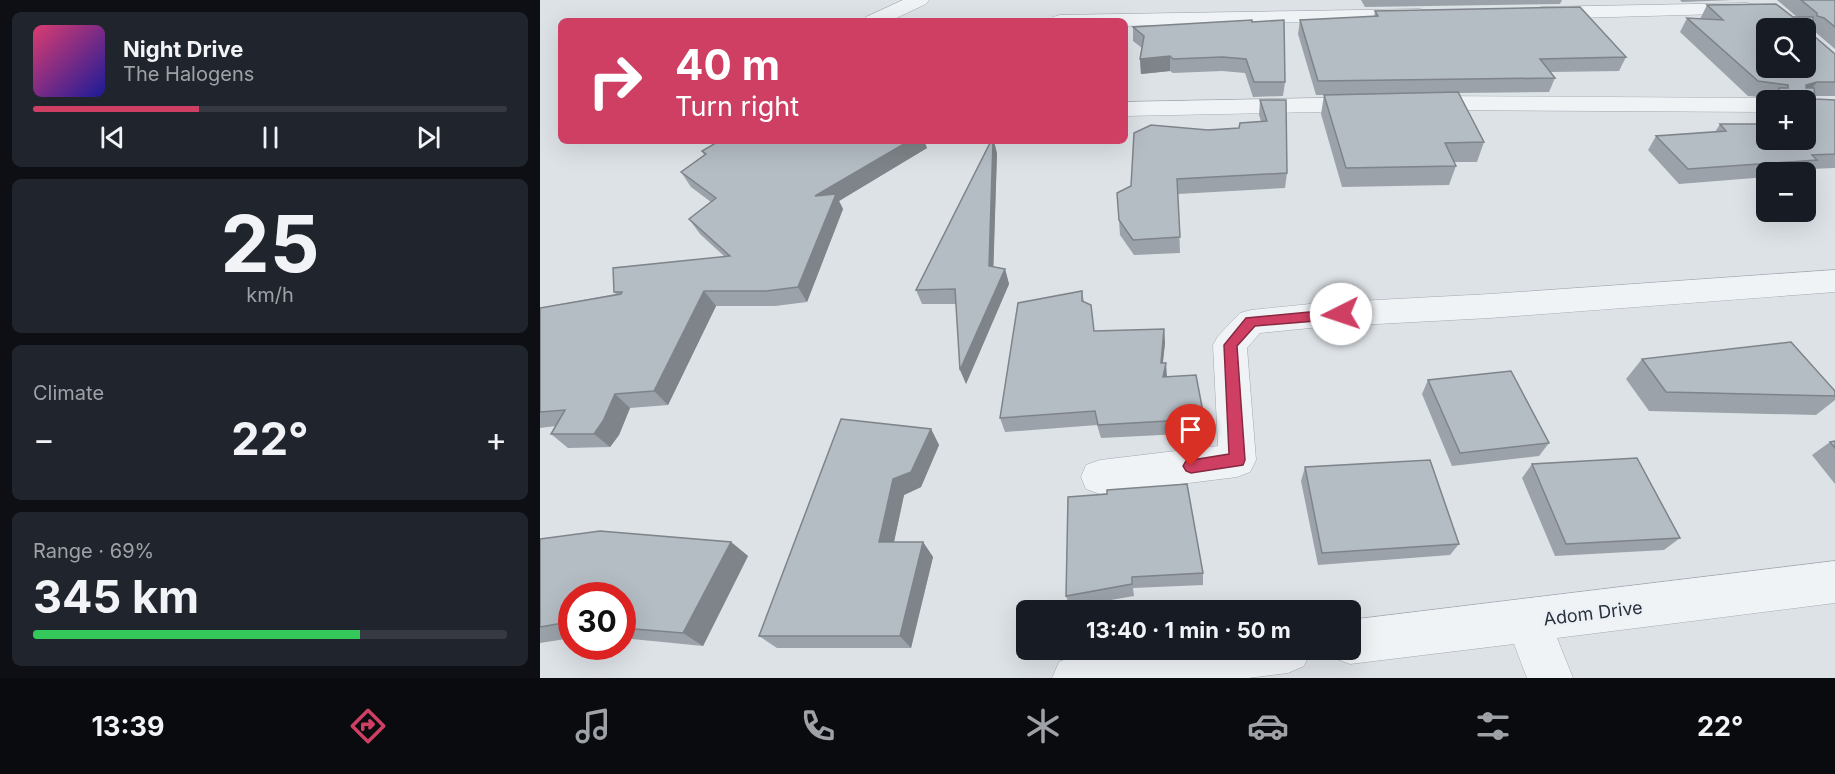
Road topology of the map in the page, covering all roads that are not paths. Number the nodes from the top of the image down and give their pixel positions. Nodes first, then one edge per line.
1 (919, 0) edge
2 (1764, 5) edge
3 (1345, 8) edge
4 (1525, 13) edge
5 (1443, 15) edge
6 (878, 18) edge
7 (1126, 18) edge
8 (1756, 105) edge
9 (1128, 109) edge
10 (1835, 281) edge
11 (1100, 477) dead end
12 (1835, 582) edge
13 (1527, 621) junction
14 (1361, 641) edge
15 (1228, 660) edge
16 (1144, 674) edge
17 (1075, 678) edge
18 (1550, 678) edge

1 - 6 street
2 - 4 street
3 - 5 street
3 - 7 street
8 - 9 street
10 - 11 street
12 - 13 street, Adom Drive
13 - 14 street, Adom Drive
13 - 18 street
15 - 16 street
16 - 17 street

